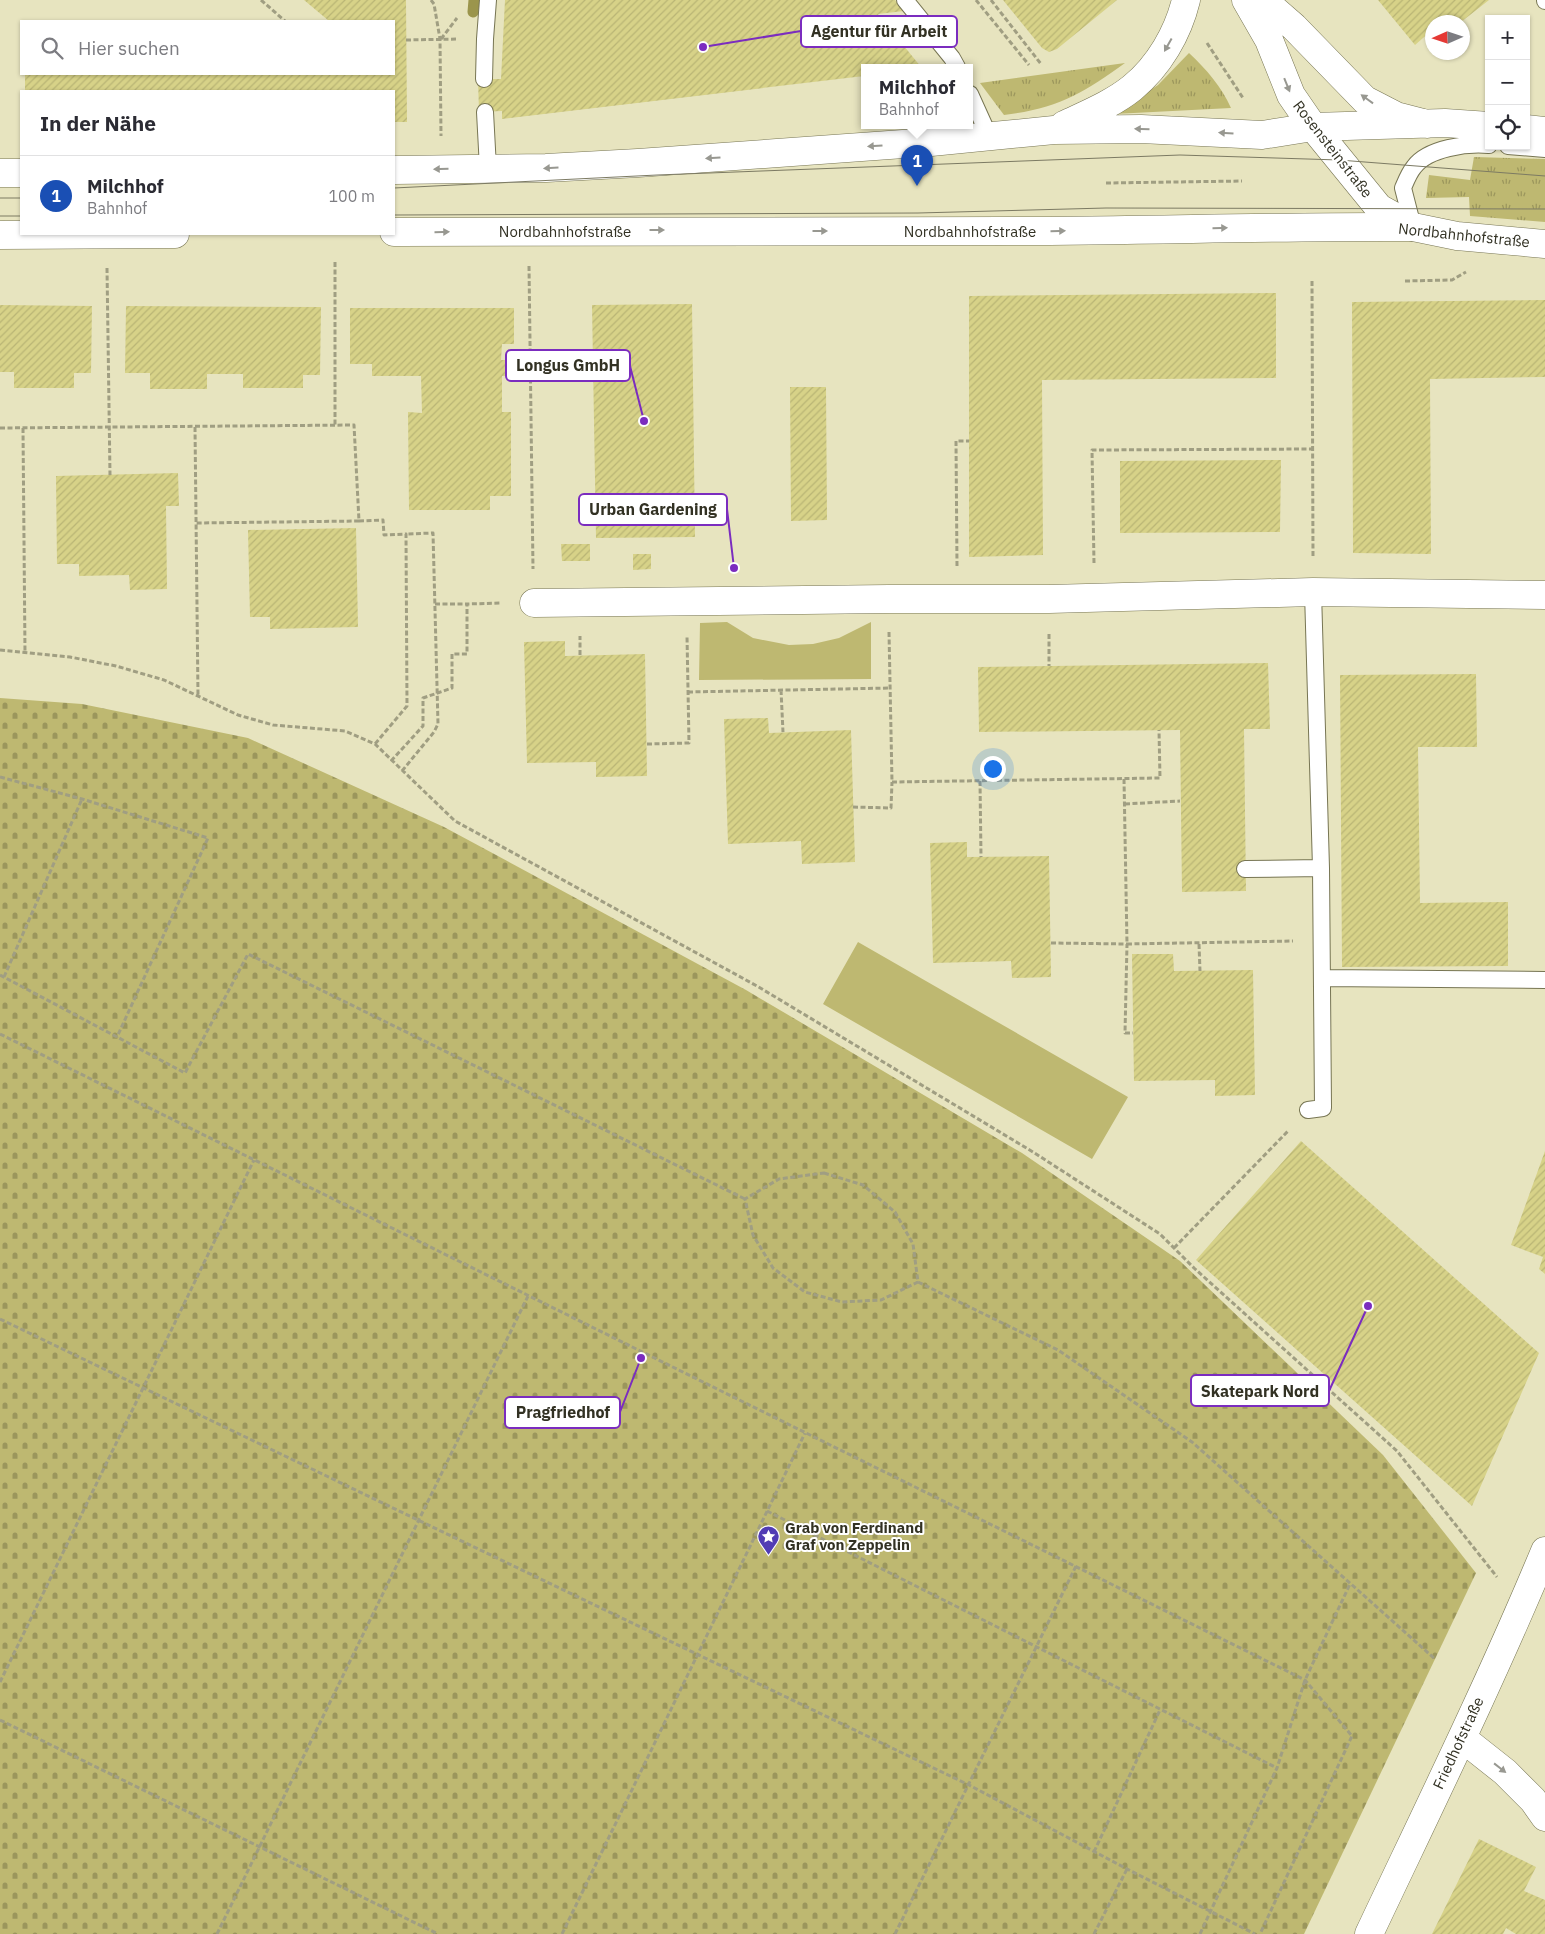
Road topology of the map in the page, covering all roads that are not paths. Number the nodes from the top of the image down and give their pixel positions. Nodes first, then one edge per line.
1 (488, 0) edge
2 (905, 0) edge
3 (1246, 0) edge
4 (1263, 0) edge
5 (1184, 10) edge
6 (955, 64) edge
7 (484, 79) dead end
8 (973, 101) edge
9 (485, 112) dead end
10 (1427, 124) junction
11 (1485, 126) edge
12 (1313, 127) junction
13 (1530, 129) edge
14 (1054, 130) junction
15 (1545, 130) edge
16 (989, 136) junction
17 (1485, 145) edge
18 (1530, 148) edge
19 (1545, 149) edge
20 (488, 168) junction
21 (395, 170) edge
22 (0, 173) edge
23 (20, 173) edge
24 (1413, 227) junction
25 (395, 232) edge
26 (0, 235) edge
27 (20, 235) edge
28 (1545, 244) edge
29 (1313, 592) junction
30 (1545, 595) edge
31 (534, 603) road end
32 (1322, 868) junction
33 (1245, 869) dead end
34 (1323, 978) junction
35 (1545, 980) edge
36 (1308, 1110) road end
37 (1545, 1551) edge
38 (1462, 1738) junction
39 (1545, 1817) edge
40 (1368, 1934) edge

1 - 7 lane
2 - 6 lane
3 -> 12 street, Rosensteinstraße
10 -> 4 street
5 -> 14 street
8 - 16 lane
9 - 20 lane
10 - 11 street
10 - 12 street
12 -> 14 street
12 - 24 street, Rosensteinstraße
13 - 15 street
14 - 16 street
16 -> 20 street
17 - 24 lane
18 - 19 lane
20 -> 21 street
22 - 23 street
25 -> 24 street, Nordbahnhofstraße
24 - 28 street, Nordbahnhofstraße
26 - 27 street
29 - 30 street
29 - 31 street
29 - 32 lane
32 - 33 lane
32 - 34 lane
34 - 35 lane
34 - 36 lane
37 - 38 street, Friedhofstraße
38 -> 39 street
38 - 40 street, Friedhofstraße

